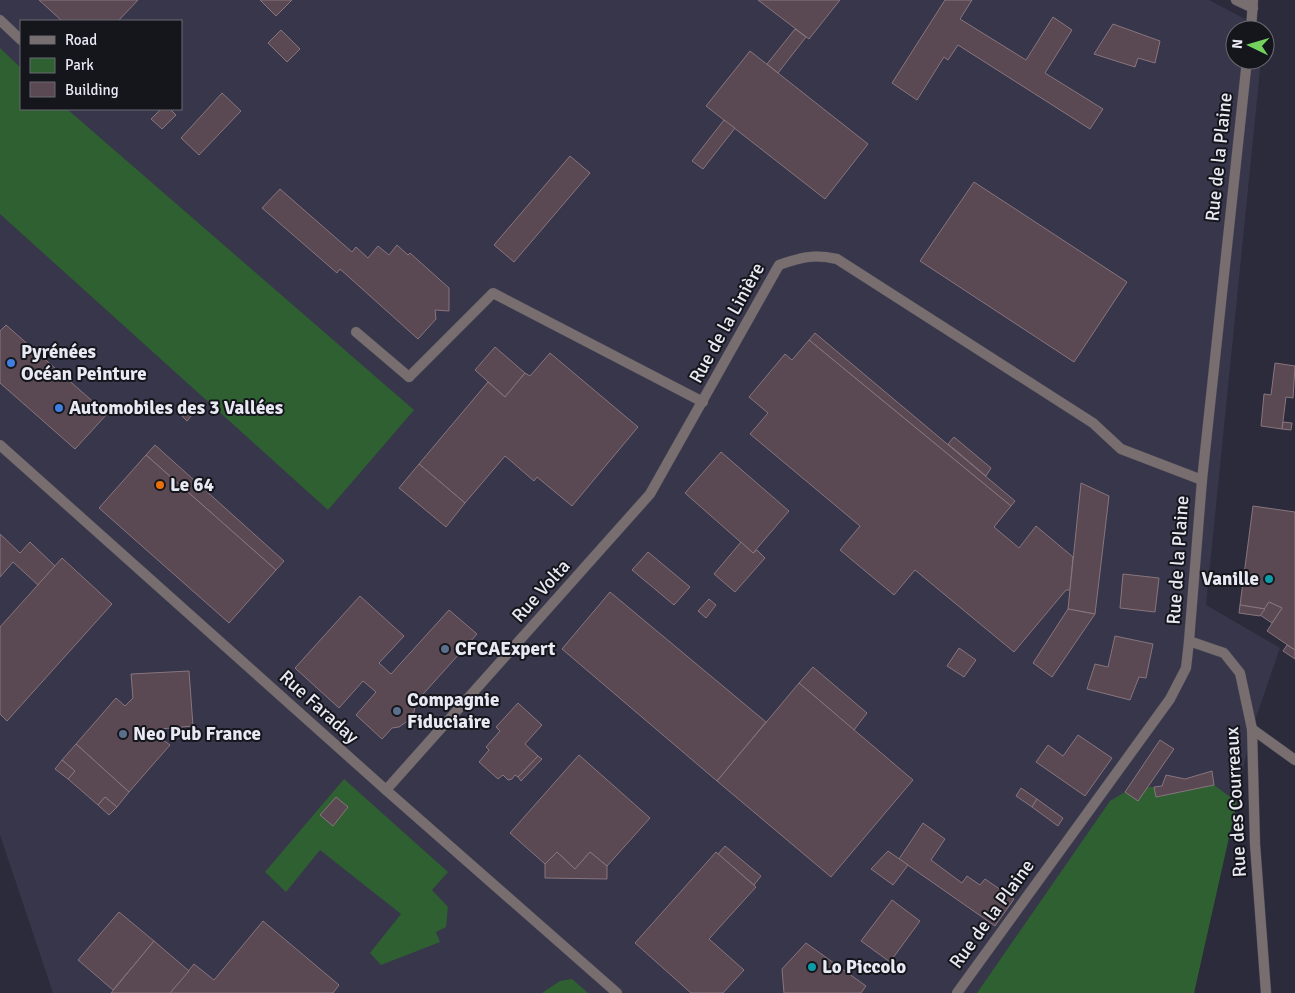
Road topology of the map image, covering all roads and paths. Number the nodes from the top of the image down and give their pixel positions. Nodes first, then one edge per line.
1 (1236, 0) edge
2 (1253, 4) edge
3 (0, 20) edge
4 (1252, 20) edge
5 (20, 39) edge
6 (1246, 70) edge
7 (356, 332) dead end
8 (703, 402) junction
9 (0, 445) edge
10 (1202, 480) junction
11 (1190, 641) junction
12 (1252, 730) junction
13 (1295, 760) edge
14 (386, 790) junction
15 (617, 993) edge
16 (957, 993) edge
17 (1266, 993) edge

1 - 2 street
2 - 4 street
3 - 5 street
6 - 10 street, Rue de la Plaine
7 - 8 street, Rue de la Linière
8 - 10 street, Rue de la Linière
8 - 14 street, Rue Volta
9 - 14 street, Rue Faraday
10 - 11 street, Rue de la Plaine
11 - 12 street, Rue des Courreaux
11 - 16 street, Rue de la Plaine
12 - 13 street
12 - 17 street, Rue des Courreaux
14 - 15 street, Rue Faraday

